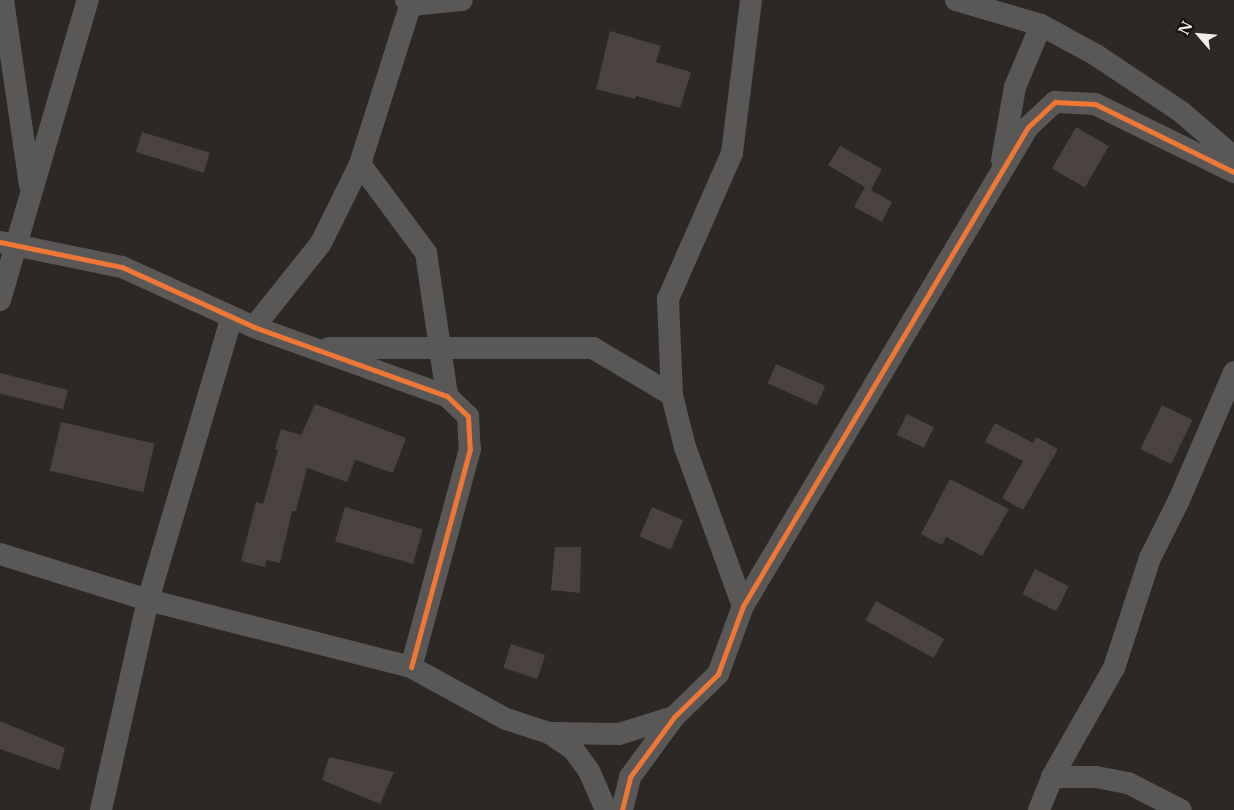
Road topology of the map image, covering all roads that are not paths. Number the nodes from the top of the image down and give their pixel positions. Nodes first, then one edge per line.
1 (3, 0) edge
2 (88, 0) edge
3 (462, 0) edge
4 (751, 0) edge
5 (956, 0) edge
6 (410, 2) edge
7 (1041, 25) junction
8 (1234, 157) edge
9 (360, 164) junction
10 (1000, 172) junction
11 (1234, 172) edge
12 (31, 190) junction
13 (7, 244) edge
14 (0, 300) edge
15 (232, 317) junction
16 (254, 327) junction
17 (313, 348) junction
18 (440, 348) junction
19 (1234, 372) edge
20 (672, 395) junction
21 (447, 396) junction
22 (0, 554) edge
23 (148, 600) junction
24 (743, 606) junction
25 (411, 666) junction
26 (674, 717) junction
27 (549, 733) junction
28 (1052, 777) junction
29 (101, 810) edge
30 (606, 810) edge
31 (622, 810) edge
32 (1039, 810) edge
33 (1181, 810) edge

1 - 12 street
2 - 12 street
3 - 6 street
4 - 20 street
5 - 7 street
6 - 9 street
7 - 8 street
7 - 10 street
9 - 16 street
9 - 18 street
10 - 11 street
10 - 24 street
12 - 13 street
13 - 14 street
13 - 15 street
15 - 16 street
15 - 23 street
16 - 17 street
17 - 18 street
17 - 21 street
18 - 20 street
18 - 21 street
19 - 28 street
20 - 24 street
21 - 25 street
22 - 23 street
23 - 25 street
23 - 29 street
24 - 26 street
25 - 27 street
26 - 27 street
26 - 31 street
27 - 30 street
28 - 32 street
28 - 33 street

